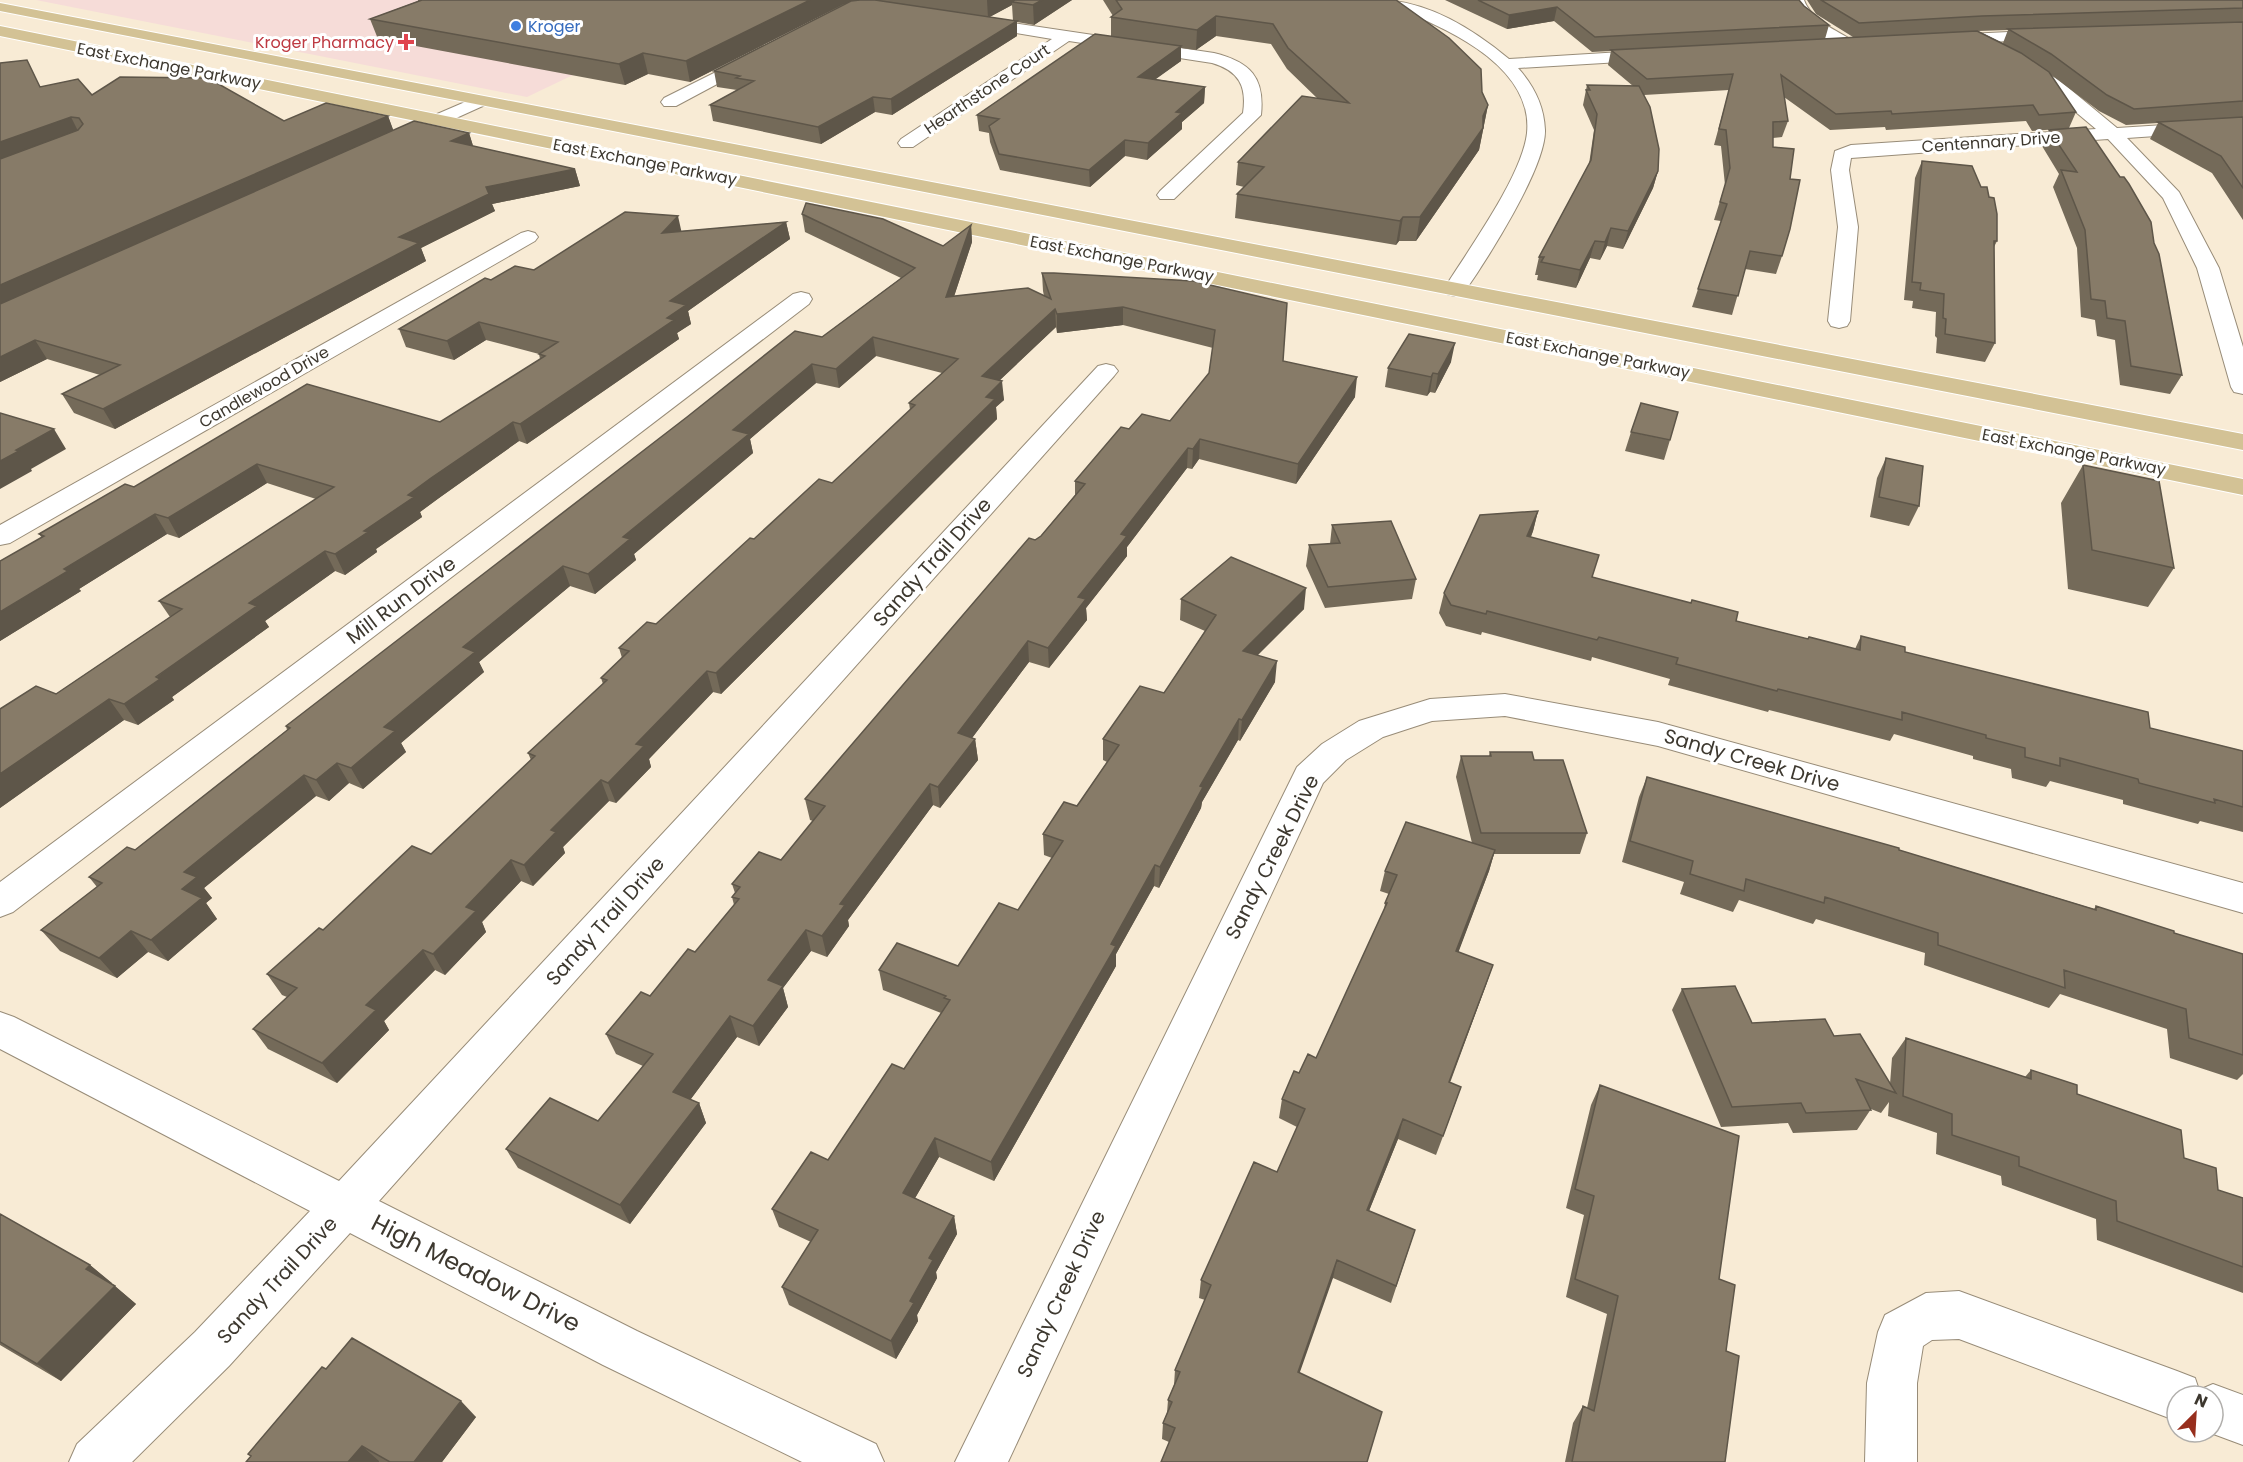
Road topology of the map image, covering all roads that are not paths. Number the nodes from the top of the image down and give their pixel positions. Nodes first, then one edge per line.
1 (1386, 0) edge
2 (1797, 0) edge
3 (0, 7) edge
4 (1011, 14) edge
5 (959, 20) edge
6 (992, 24) junction
7 (120, 31) junction
8 (0, 32) edge
9 (2066, 35) edge
10 (1066, 36) junction
11 (1976, 38) junction
12 (1929, 40) edge
13 (1824, 46) edge
14 (74, 47) junction
15 (775, 48) edge
16 (1671, 54) edge
17 (1506, 64) junction
18 (479, 101) junction
19 (670, 102) dead end
20 (437, 119) junction
21 (2243, 125) edge
22 (2113, 134) junction
23 (390, 141) edge
24 (907, 143) dead end
25 (1167, 195) dead end
26 (528, 237) dead end
27 (1455, 289) junction
28 (801, 299) dead end
29 (1839, 321) dead end
30 (1435, 322) junction
31 (1106, 371) dead end
32 (2243, 387) edge
33 (2243, 442) edge
34 (2243, 487) edge
35 (0, 537) edge
36 (2243, 898) edge
37 (0, 902) edge
38 (0, 1029) edge
39 (345, 1206) junction
40 (2165, 1392) edge
41 (2225, 1413) edge
42 (2243, 1420) edge
43 (95, 1462) edge
44 (858, 1462) edge
45 (981, 1462) edge
46 (1891, 1462) edge

1 - 17 street
2 - 13 street
3 - 7 main road, East Exchange Parkway
4 - 6 street
5 - 6 street
6 - 10 street
7 - 14 main road
7 - 18 main road, East Exchange Parkway
8 - 14 main road, East Exchange Parkway
9 - 11 street
10 - 24 street, Hearthstone Court
10 - 25 street
11 - 12 street
11 - 22 street
14 - 20 main road, East Exchange Parkway
15 - 19 street
16 - 17 street
17 - 27 street
18 - 20 street
18 - 27 main road, East Exchange Parkway
20 - 23 street
20 - 30 main road, East Exchange Parkway
21 - 22 street, Centennary Drive
22 - 29 street, Centennary Drive
22 - 32 street
26 - 35 street, Candlewood Drive
27 - 30 main road
27 - 33 main road, East Exchange Parkway
28 - 37 street, Mill Run Drive
30 - 34 main road, East Exchange Parkway
31 - 39 street, Sandy Trail Drive
36 - 45 street, Sandy Creek Drive
38 - 39 street, High Meadow Drive
39 - 43 street, Sandy Trail Drive
39 - 44 street, High Meadow Drive
40 - 46 street
41 - 42 street

